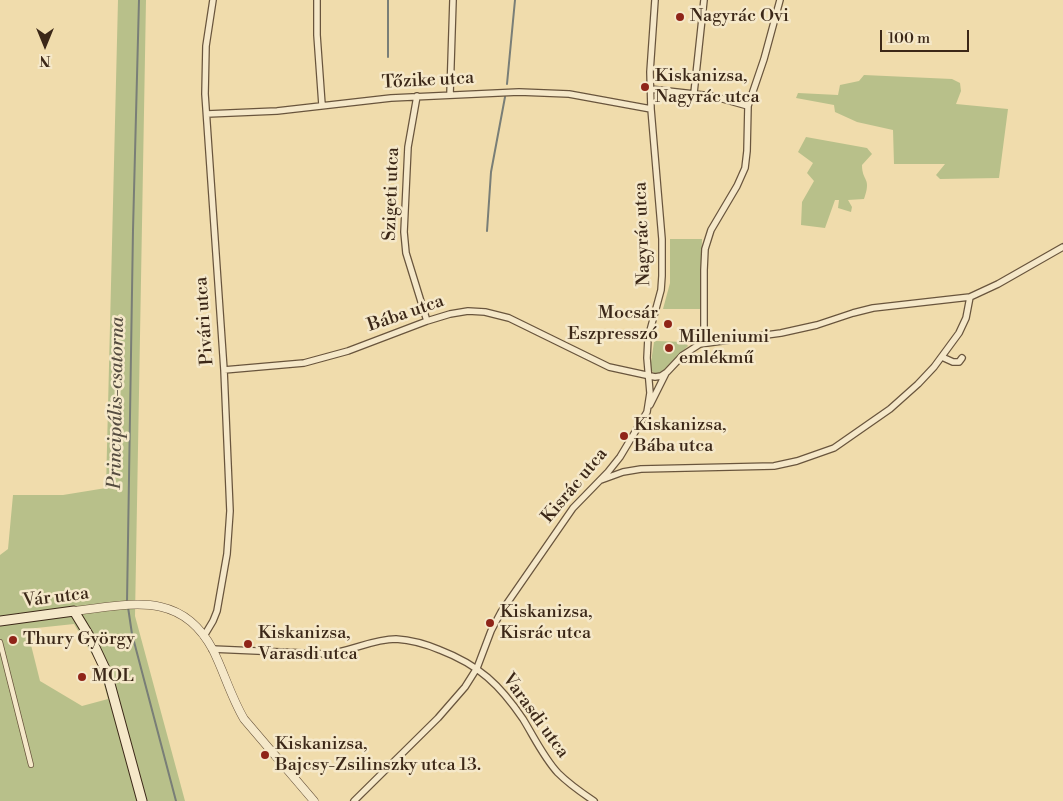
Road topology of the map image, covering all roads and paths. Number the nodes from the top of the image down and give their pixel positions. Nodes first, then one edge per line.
1 (212, 0) edge
2 (317, 0) edge
3 (453, 0) edge
4 (655, 0) edge
5 (704, 0) edge
6 (780, 0) edge
7 (650, 89) junction
8 (694, 93) junction
9 (450, 94) junction
10 (417, 96) junction
11 (322, 105) junction
12 (748, 106) junction
13 (650, 109) junction
14 (206, 114) junction
15 (1063, 247) edge
16 (970, 297) junction
17 (427, 321) junction
18 (700, 344) junction
19 (942, 357) junction
20 (962, 358) dead end
21 (224, 370) junction
22 (666, 372) junction
23 (648, 376) junction
24 (647, 412) junction
25 (599, 481) junction
26 (74, 611) junction
27 (0, 621) edge
28 (204, 636) junction
29 (0, 642) edge
30 (212, 649) junction
31 (477, 668) junction
32 (31, 765) dead end
33 (142, 801) edge
34 (314, 801) edge
35 (354, 801) edge
36 (594, 801) edge

1 - 14 street, Pivári utca
2 - 11 street
3 - 9 street
4 - 7 street, Nagyrác utca
5 - 8 street
6 - 12 street
7 - 8 street
7 - 13 street, Nagyrác utca
8 - 12 street
9 - 10 street, Tőzike utca
9 - 13 street, Tőzike utca
10 - 11 street, Tőzike utca
10 - 17 street, Szigeti utca
11 - 14 street, Tőzike utca
12 - 18 street
13 - 23 street, Nagyrác utca
14 - 21 street, Pivári utca
15 - 16 street
16 - 18 street
16 - 19 street
17 - 21 street, Bába utca
17 - 23 street, Bába utca
18 - 22 street
19 - 20 street
19 - 25 street
21 - 28 street, Pivári utca
22 - 23 street
22 - 24 street
23 - 24 street, Kisrác utca
24 - 25 street, Kisrác utca
25 - 31 street, Kisrác utca
26 - 27 main road, Vár utca
26 - 28 street, Vár utca
26 - 33 main road
28 - 30 street, Vár utca
29 - 32 street
30 - 31 street, Varasdi utca
30 - 34 street, Vár utca
31 - 35 street, Kisrác utca
31 - 36 street, Varasdi utca

